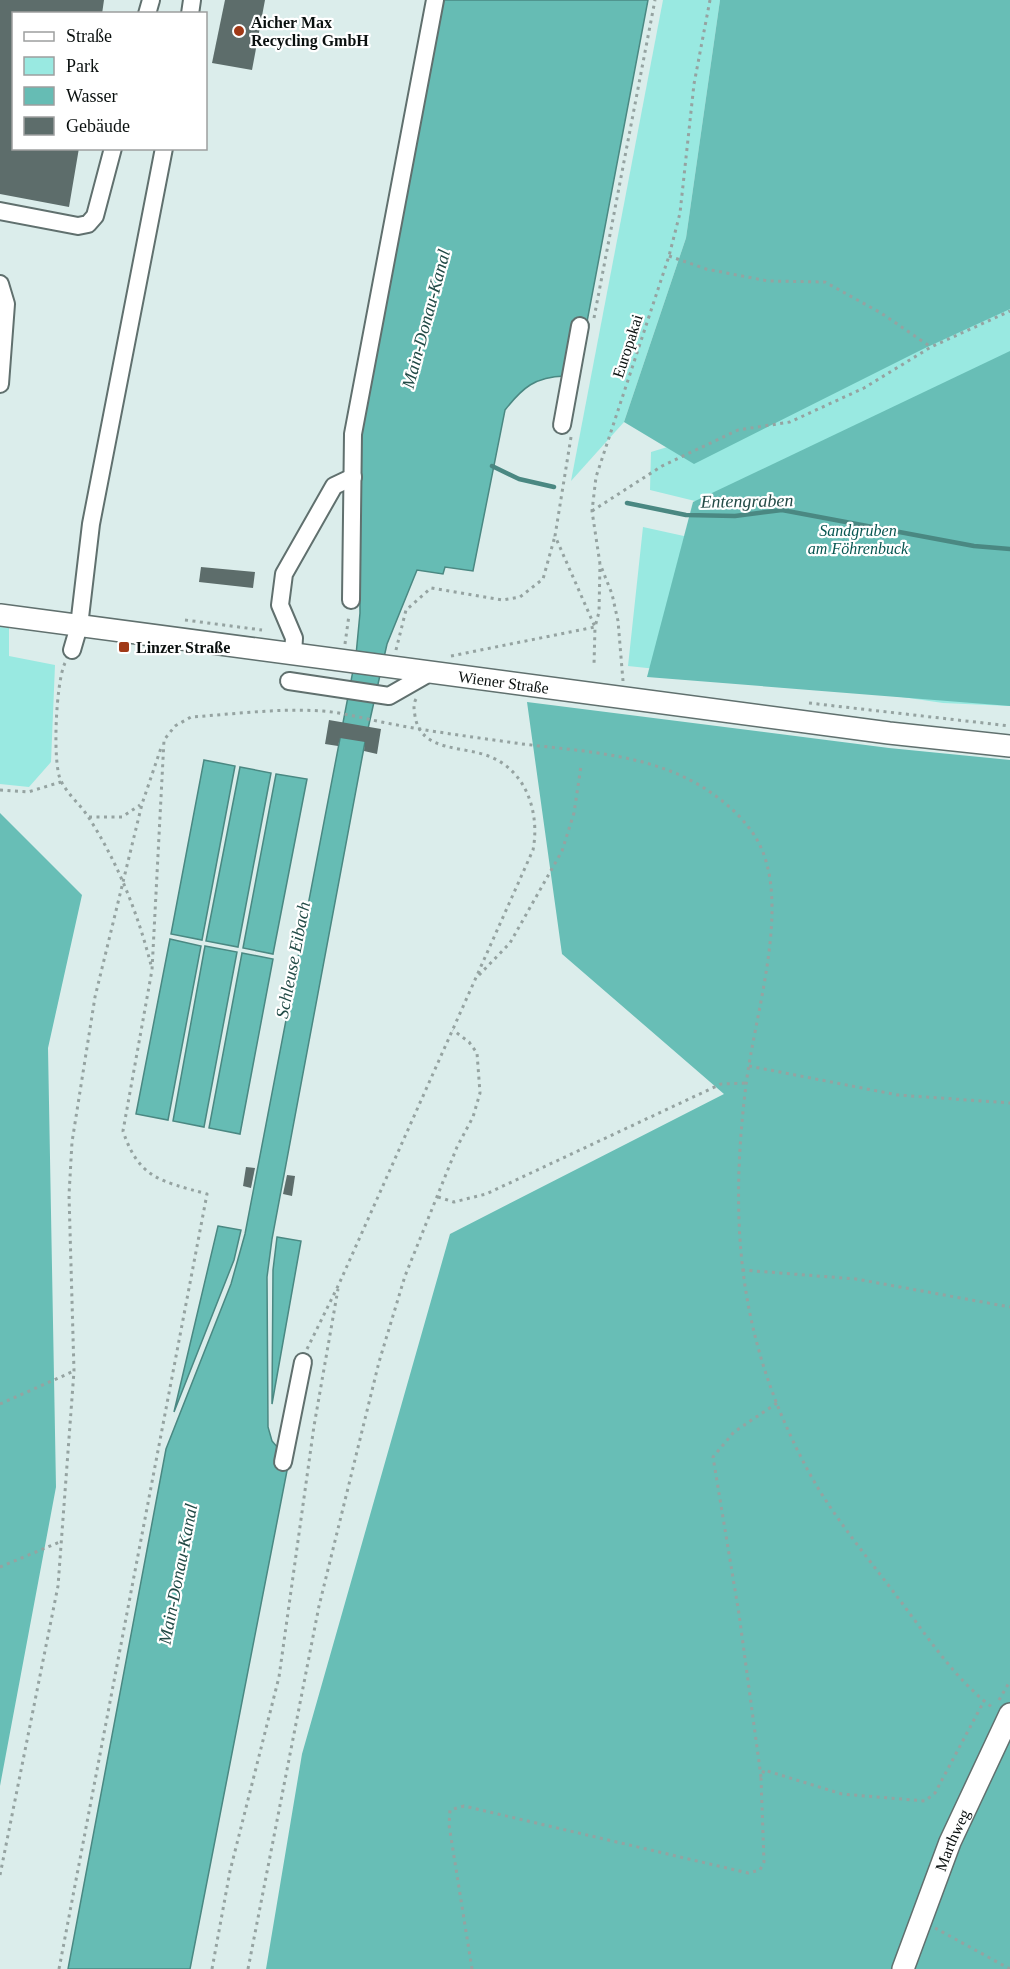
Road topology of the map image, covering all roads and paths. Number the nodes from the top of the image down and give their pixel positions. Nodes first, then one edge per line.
1 (435, 0) edge
2 (655, 0) edge
3 (710, 0) edge
4 (112, 150) edge
5 (164, 150) edge
6 (0, 211) edge
7 (669, 256) junction
8 (0, 284) edge
9 (1010, 311) edge
10 (586, 325) joint
11 (932, 347) junction
12 (0, 384) edge
13 (567, 426) joint
14 (352, 477) junction
15 (592, 511) junction
16 (555, 536) junction
17 (600, 564) junction
18 (351, 600) joint
19 (0, 615) edge
20 (79, 626) junction
21 (595, 627) junction
22 (72, 650) joint
23 (293, 654) junction
24 (344, 654) junction
25 (395, 661) junction
26 (594, 665) dead end
27 (431, 672) junction
28 (289, 681) dead end
29 (623, 696) junction
30 (417, 697) dead end
31 (417, 729) junction
32 (164, 740) junction
33 (1010, 746) edge
34 (581, 766) dead end
35 (61, 782) junction
36 (0, 790) edge
37 (141, 804) junction
38 (89, 817) junction
39 (124, 882) junction
40 (152, 970) junction
41 (476, 978) junction
42 (453, 1030) junction
43 (749, 1066) junction
44 (747, 1083) junction
45 (1010, 1103) edge
46 (438, 1197) junction
47 (742, 1270) junction
48 (339, 1284) junction
49 (1010, 1306) edge
50 (303, 1362) joint
51 (74, 1371) junction
52 (777, 1403) junction
53 (0, 1404) edge
54 (283, 1462) dead end
55 (63, 1541) junction
56 (0, 1567) edge
57 (984, 1701) junction
58 (1009, 1717) edge
59 (761, 1778) junction
60 (0, 1875) edge
61 (920, 1920) junction
62 (59, 1969) edge
63 (212, 1969) edge
64 (248, 1969) edge
65 (472, 1969) edge
66 (903, 1969) edge
67 (1010, 1969) edge

1 - 14 street
2 - 10 path
3 - 7 path, Europakai
4 - 6 street
5 - 20 street
7 - 11 path
7 - 15 path, Europakai
8 - 12 street
9 - 11 path
10 - 13 street
11 - 15 path
13 - 16 path
14 - 18 street
14 - 23 street
15 - 17 path, Europakai
16 - 21 path
16 - 25 path
17 - 21 path
17 - 29 path, Europakai
18 - 24 path
19 - 20 main road, Wiener Straße
20 - 22 street
20 - 23 main road, Wiener Straße
21 - 26 path
21 - 27 path
22 - 35 path
23 - 24 main road, Wiener Straße
24 - 25 main road, Wiener Straße
25 - 27 main road, Wiener Straße
27 - 28 street
27 - 29 main road, Wiener Straße
29 - 33 main road, Wiener Straße
30 - 31 path
31 - 32 path
31 - 41 path
31 - 43 path
32 - 37 path
32 - 40 path
34 - 41 path
35 - 36 path
35 - 38 path
37 - 38 path
37 - 39 path
38 - 39 path
39 - 40 path
39 - 51 path
40 - 62 path
41 - 42 path
42 - 46 path
42 - 48 path
43 - 44 path
43 - 45 path
44 - 46 path
44 - 47 path
46 - 64 path
47 - 49 path
47 - 52 path
48 - 50 path
48 - 63 path
50 - 54 street
51 - 53 path
51 - 55 path
52 - 57 path
52 - 59 path
55 - 56 path
55 - 60 path
57 - 58 path
57 - 59 path
58 - 61 main road, Marthweg
59 - 65 path
61 - 66 main road, Marthweg
61 - 67 path

